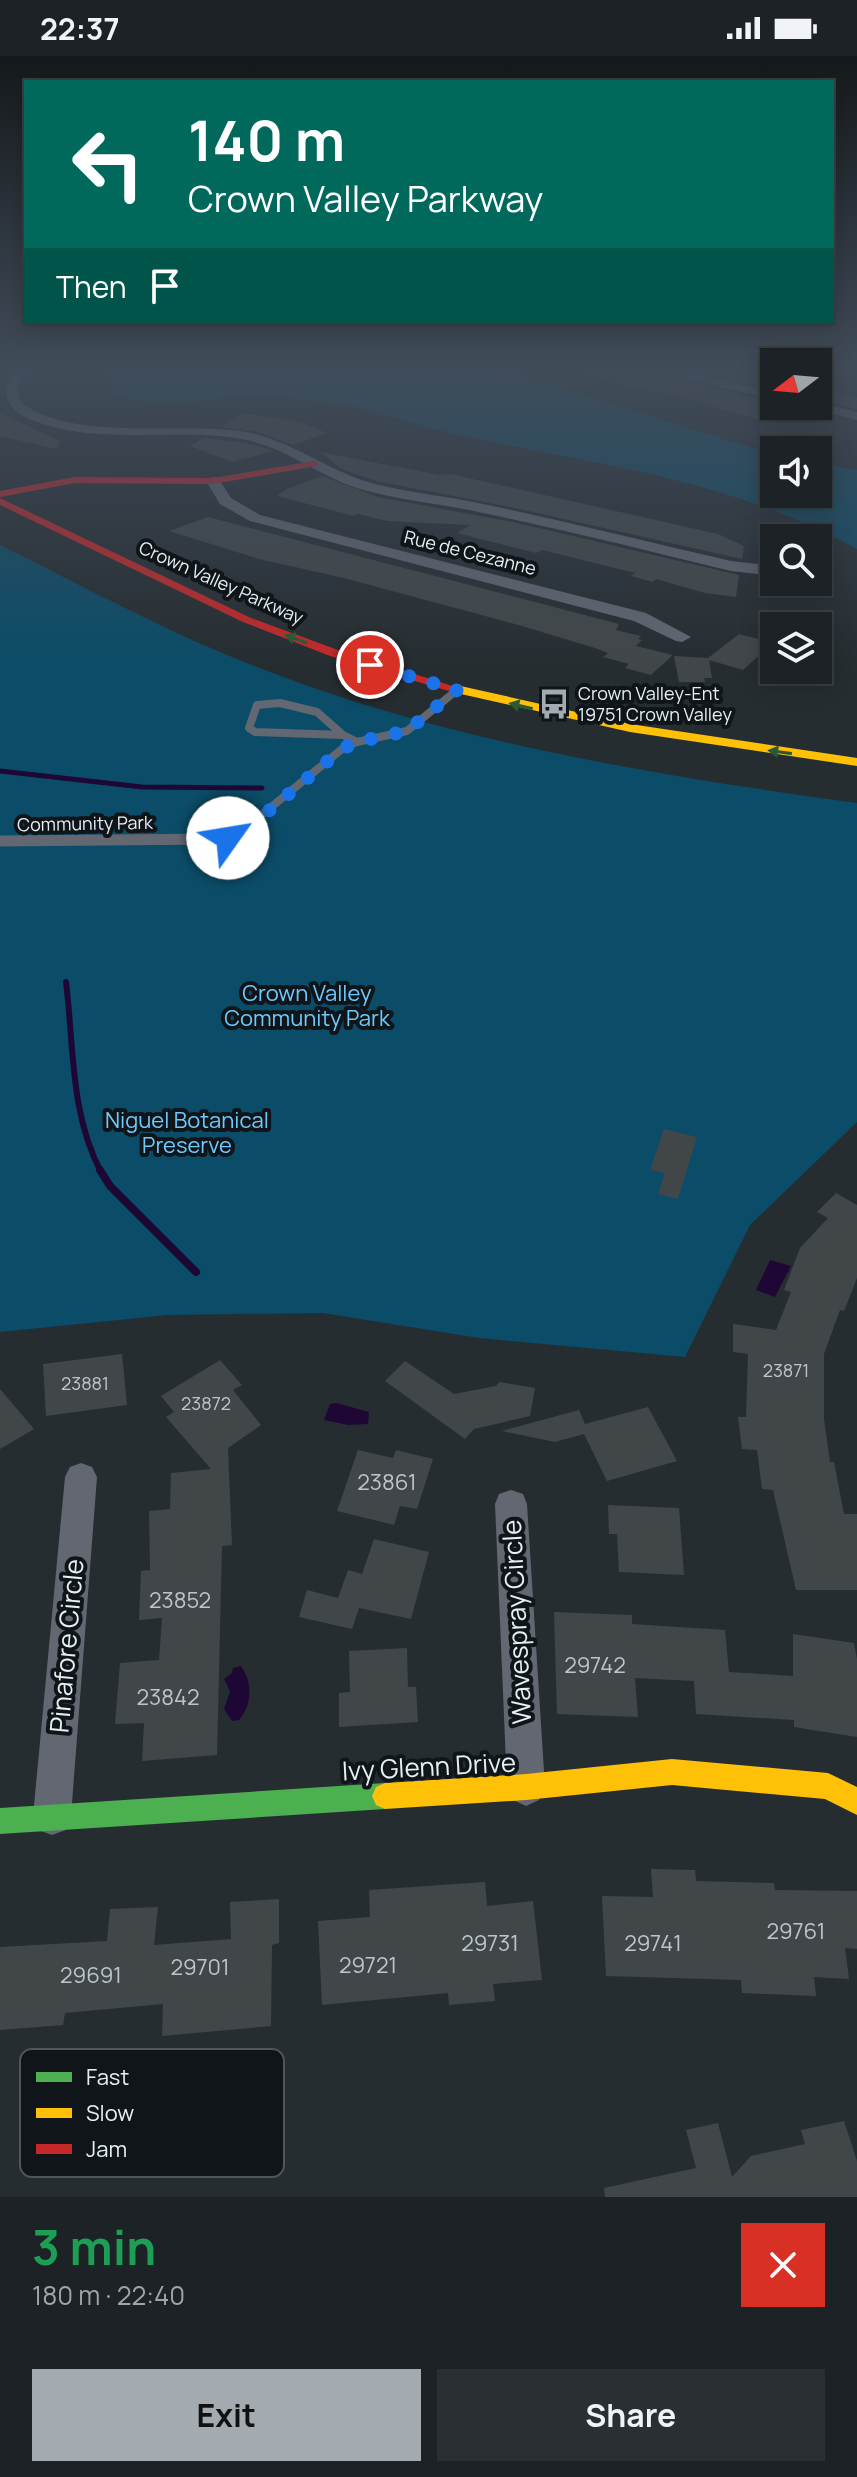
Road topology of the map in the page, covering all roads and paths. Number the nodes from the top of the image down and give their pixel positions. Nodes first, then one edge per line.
1 (285, 469) edge
2 (324, 469) edge
3 (213, 481) junction
4 (0, 494) edge
5 (0, 501) edge
6 (760, 569) edge
7 (682, 637) dead end
8 (457, 690) junction
9 (408, 699) dead end
10 (438, 707) junction
11 (464, 713) dead end
12 (343, 735) junction
13 (357, 742) junction
14 (857, 762) edge
15 (0, 841) edge
16 (81, 1477) dead end
17 (511, 1504) dead end
18 (526, 1787) junction
19 (857, 1802) edge
20 (52, 1816) junction
21 (0, 1821) edge

1 - 3 main road
2 - 6 street
3 - 4 main road
3 - 7 street, Rue de Cezanne
8 -> 5 main road, Crown Valley Parkway
8 - 10 lane, Community Park
14 -> 8 main road, Crown Valley Parkway
9 - 10 main road
10 - 11 main road
10 - 13 lane, Community Park
12 - 12 lane
12 - 13 lane
13 - 15 lane, Community Park
16 - 20 street, Pinafore Circle
17 - 18 street, Wavespray Circle
18 - 19 main road, Ivy Glenn Drive
18 - 20 main road, Ivy Glenn Drive
20 - 21 main road, Ivy Glenn Drive

